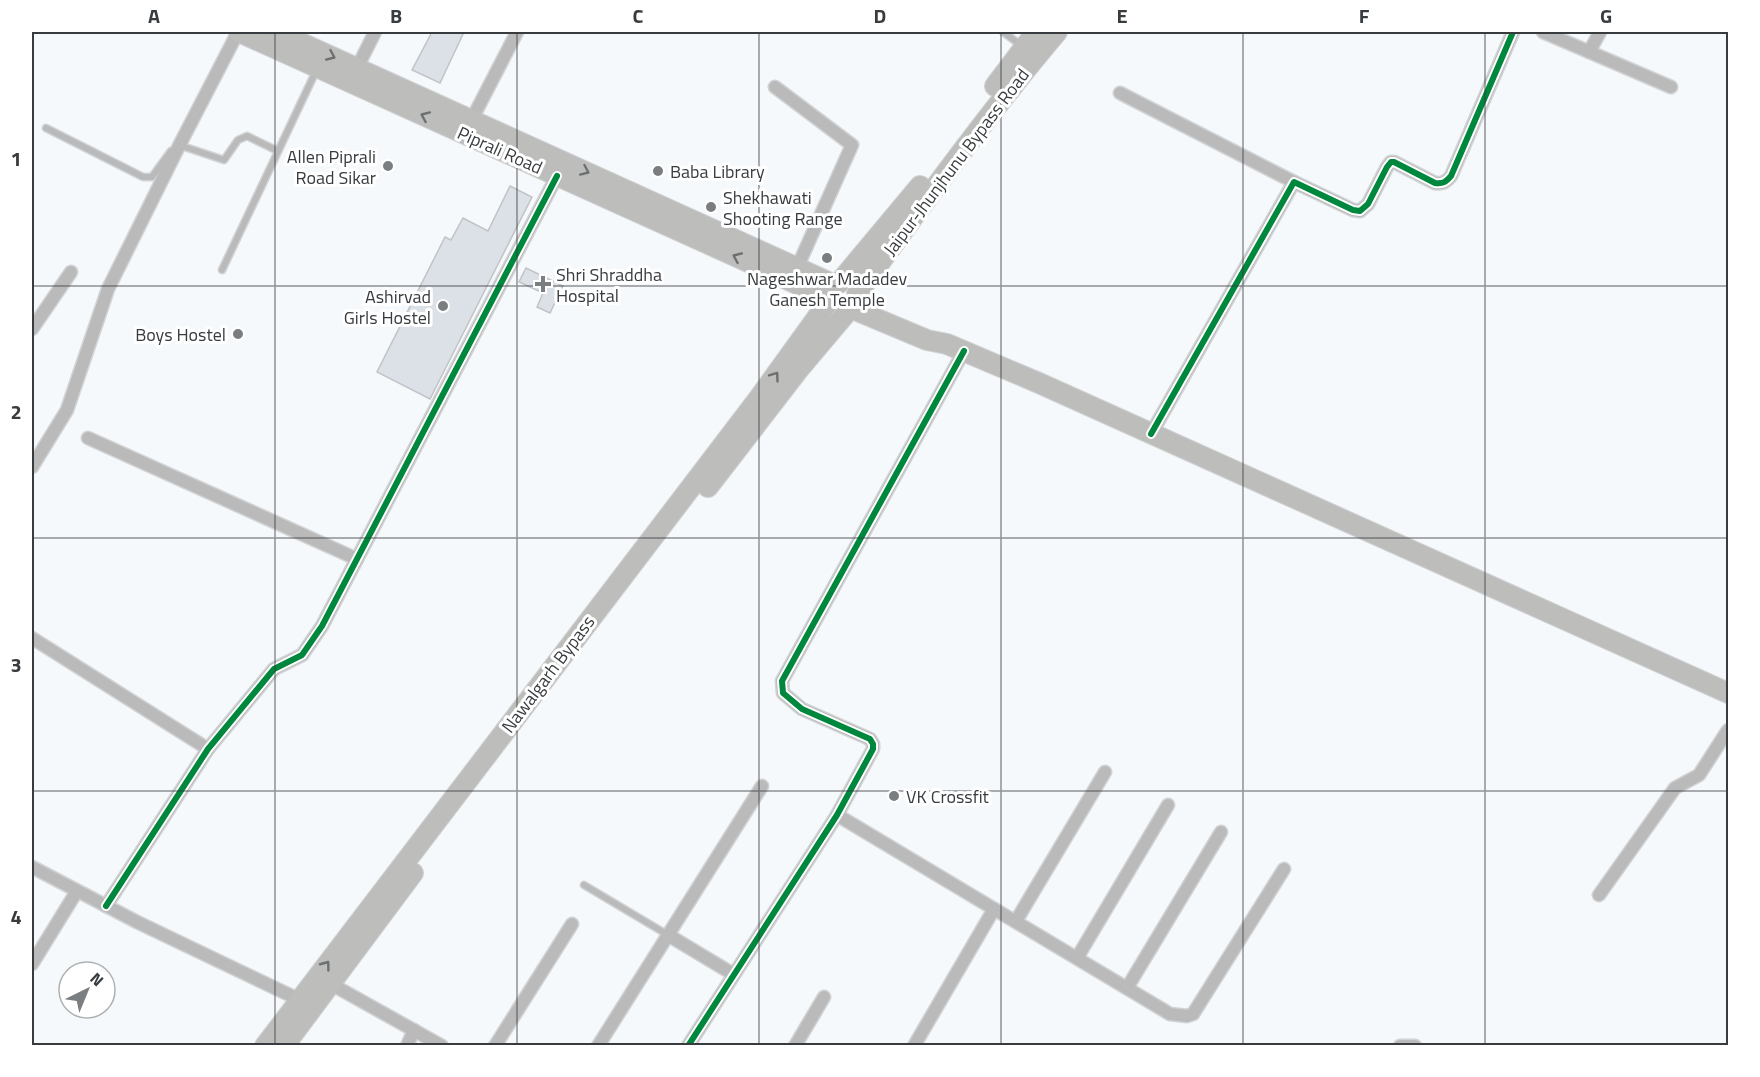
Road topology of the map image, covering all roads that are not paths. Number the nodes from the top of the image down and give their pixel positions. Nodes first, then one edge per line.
1 (238, 32) edge
2 (281, 32) edge
3 (375, 32) edge
4 (517, 32) edge
5 (1003, 32) edge
6 (1036, 32) edge
7 (1057, 32) edge
8 (1513, 32) edge
9 (1543, 32) edge
10 (1600, 32) edge
11 (1024, 48) junction
12 (1589, 52) junction
13 (318, 68) junction
14 (357, 68) junction
15 (776, 87) dead end
16 (1671, 87) dead end
17 (1120, 93) dead end
18 (471, 121) junction
19 (46, 128) dead end
20 (180, 144) junction
21 (278, 151) junction
22 (944, 165) junction
23 (557, 176) junction
24 (1294, 182) junction
25 (797, 268) junction
26 (222, 270) dead end
27 (71, 272) dead end
28 (833, 292) junction
29 (854, 303) junction
30 (32, 329) edge
31 (955, 347) junction
32 (765, 402) junction
33 (1151, 434) junction
34 (88, 438) dead end
35 (32, 467) edge
36 (357, 559) junction
37 (32, 638) edge
38 (1728, 693) edge
39 (1728, 730) edge
40 (208, 749) junction
41 (1105, 772) dead end
42 (762, 786) dead end
43 (1168, 805) dead end
44 (837, 815) junction
45 (1221, 832) dead end
46 (32, 867) edge
47 (1284, 869) dead end
48 (584, 885) dead end
49 (77, 891) junction
50 (1599, 895) dead end
51 (106, 906) junction
52 (994, 909) junction
53 (1016, 921) junction
54 (572, 924) dead end
55 (668, 935) junction
56 (1077, 958) junction
57 (32, 964) edge
58 (734, 974) junction
59 (331, 984) junction
60 (1127, 988) junction
61 (824, 997) dead end
62 (300, 1000) junction
63 (414, 1030) junction
64 (265, 1046) edge
65 (284, 1046) edge
66 (407, 1046) edge
67 (442, 1046) edge
68 (495, 1046) edge
69 (598, 1046) edge
70 (688, 1046) edge
71 (795, 1046) edge
72 (914, 1046) edge
73 (1400, 1046) edge
74 (1415, 1046) edge

1 - 13 main road, Piprali Road
1 - 20 street
2 -> 14 main road
3 - 14 street
4 - 18 street
5 - 11 lane
6 - 11 main road
7 - 22 main road, Jaipur-Jhunjhunu Bypass Road
8 - 24 street
9 - 12 street
10 - 12 street
11 - 22 main road
12 - 16 street
13 - 21 lane
23 -> 13 main road, Piprali Road
14 - 18 main road
15 - 25 street
17 - 24 street
18 -> 25 main road
19 - 20 lane
20 - 21 lane
20 - 35 street
21 - 26 lane
22 - 28 main road, Nawalgarh Bypass
22 - 29 main road, Jaipur-Jhunjhunu Bypass Road
28 -> 23 main road, Piprali Road
23 - 36 street
24 - 33 street
25 - 28 main road
27 - 30 street
28 - 29 main road
28 - 29 main road
32 -> 28 main road, Nawalgarh Bypass
29 - 31 main road
29 - 32 main road, Nawalgarh Bypass
31 - 33 main road
31 - 44 street
32 - 59 main road, Nawalgarh Bypass
62 -> 32 main road, Nawalgarh Bypass
33 - 38 main road
34 - 36 street
36 - 40 street
37 - 40 street
39 - 50 street
40 - 51 street
41 - 53 street
42 - 55 street
43 - 56 street
44 - 52 street
44 - 58 street
45 - 60 street
46 - 49 street
47 - 60 street
48 - 55 lane
49 - 51 street
49 - 57 street
51 - 62 street
52 - 53 street
52 - 72 street
53 - 56 street
54 - 68 street
55 - 58 street
55 - 69 street
56 - 60 street
58 - 70 street
59 - 63 street
59 - 65 main road, Nawalgarh Bypass
61 - 71 street
62 - 64 main road, Nawalgarh Bypass
63 - 66 street
63 - 67 street
73 - 74 street

